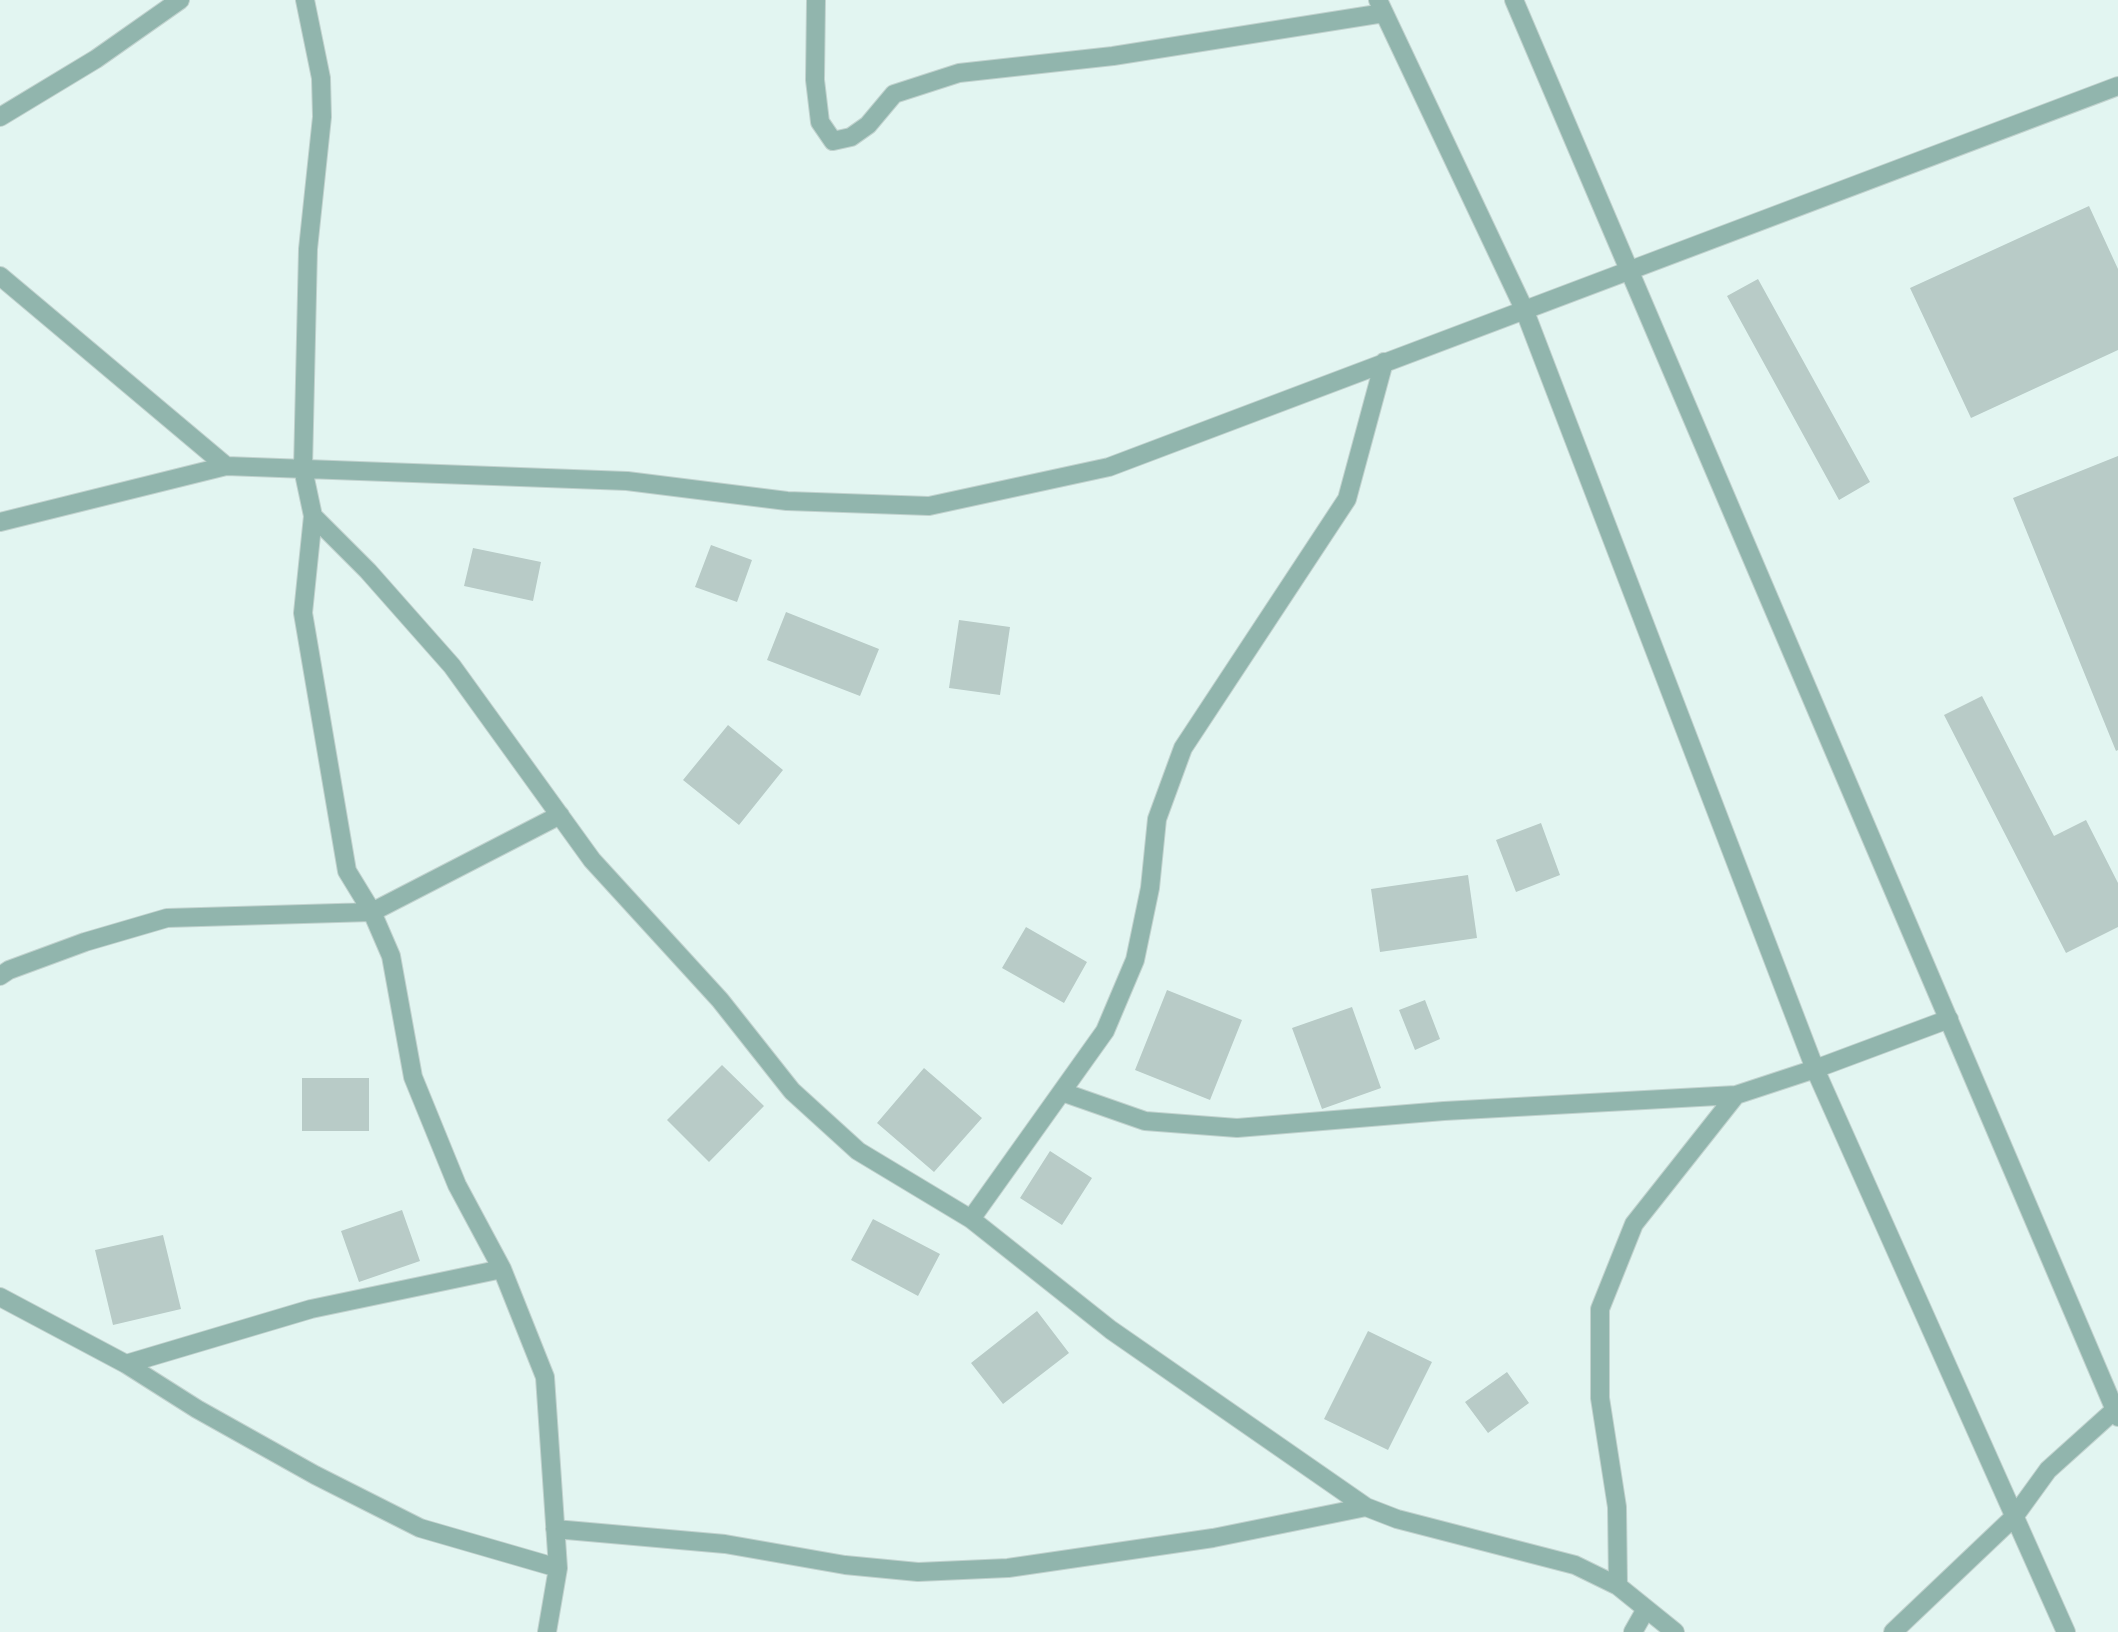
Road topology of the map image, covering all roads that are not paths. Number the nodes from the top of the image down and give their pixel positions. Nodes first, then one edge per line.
1 (180, 0) edge
2 (305, 0) edge
3 (816, 0) edge
4 (1515, 0) edge
5 (1381, 6) edge
6 (2118, 86) edge
7 (0, 117) edge
8 (1630, 268) junction
9 (0, 276) edge
10 (1524, 309) junction
11 (1384, 362) junction
12 (226, 466) junction
13 (303, 469) junction
14 (313, 516) junction
15 (0, 522) edge
16 (560, 815) junction
17 (372, 912) junction
18 (0, 976) edge
19 (1949, 1019) junction
20 (1815, 1070) junction
21 (1062, 1092) junction
22 (1736, 1095) junction
23 (971, 1219) junction
24 (502, 1269) junction
25 (0, 1297) edge
26 (126, 1365) junction
27 (2117, 1411) edge
28 (1366, 1507) junction
29 (2014, 1517) junction
30 (555, 1529) junction
31 (558, 1568) junction
32 (1618, 1586) junction
33 (1646, 1609) junction
34 (548, 1632) edge
35 (1632, 1632) edge
36 (1675, 1632) edge
37 (1893, 1632) edge
38 (2066, 1632) edge

1 - 7 street
2 - 13 street
3 - 5 street
4 - 8 street
5 - 10 street
6 - 8 street
8 - 10 street
8 - 19 street
9 - 12 street
10 - 11 street
10 - 20 street
11 - 13 street
11 - 21 street
12 - 13 street
12 - 15 street
13 - 14 street
14 - 16 street
14 - 17 street
16 - 17 street
16 - 23 street
17 - 18 street
17 - 24 street
19 - 20 street
19 - 27 street
20 - 22 street
20 - 29 street
21 - 22 street
21 - 23 street
22 - 32 street
23 - 28 street
24 - 26 street
24 - 30 street
25 - 26 street
26 - 31 street
27 - 29 street
28 - 30 street
28 - 32 street
29 - 37 street
29 - 38 street
30 - 31 street
31 - 34 street
32 - 33 street
33 - 35 street
33 - 36 street

